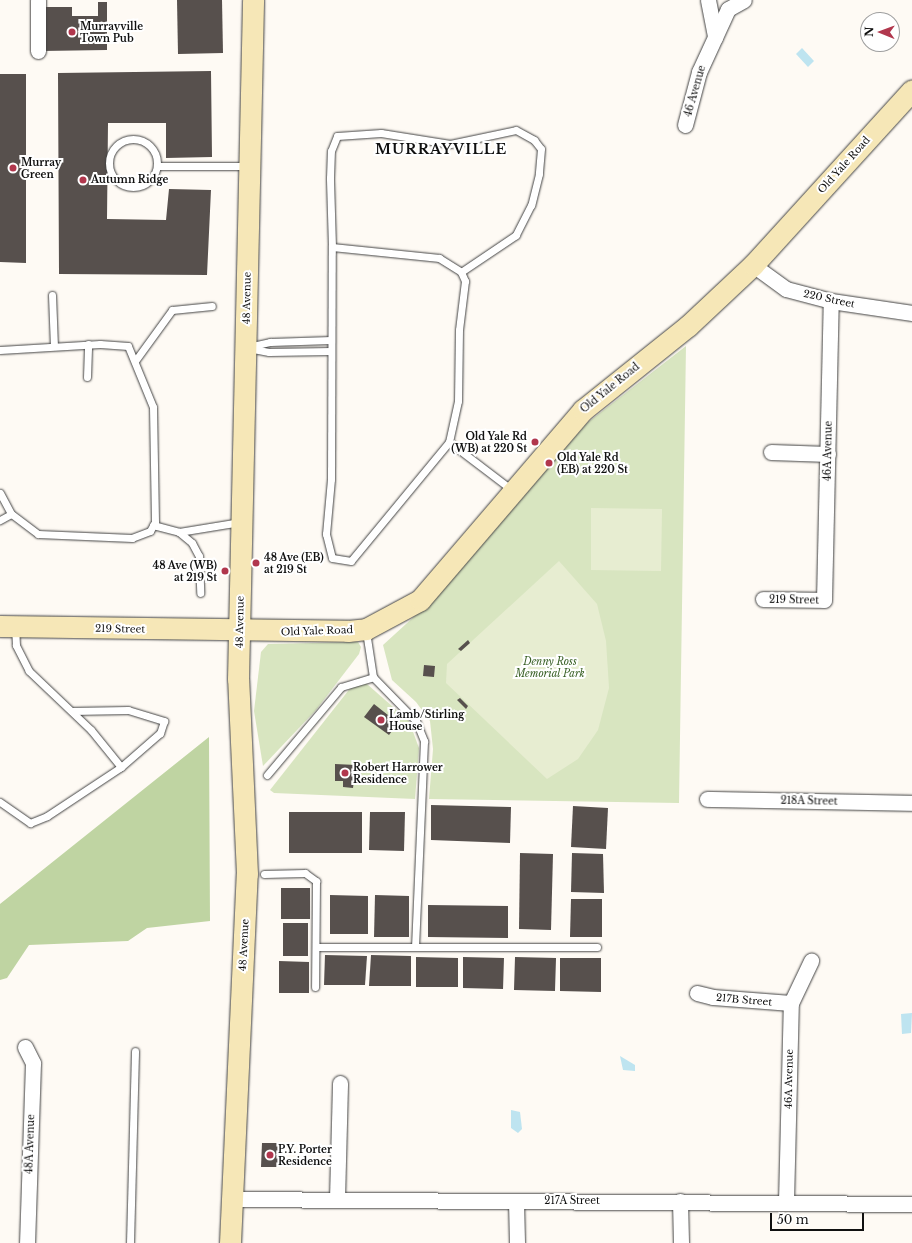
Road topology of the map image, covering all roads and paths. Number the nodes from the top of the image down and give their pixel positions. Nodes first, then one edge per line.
1 (38, 0) edge
2 (253, 0) edge
3 (708, 0) edge
4 (744, 0) edge
5 (715, 37) junction
6 (38, 51) dead end
7 (912, 90) edge
8 (685, 125) dead end
9 (158, 166) junction
10 (249, 166) junction
11 (332, 247) junction
12 (753, 265) junction
13 (461, 272) junction
14 (52, 295) dead end
15 (831, 301) junction
16 (212, 306) dead end
17 (912, 313) edge
18 (331, 340) junction
19 (88, 344) junction
20 (54, 346) junction
21 (246, 348) junction
22 (0, 350) edge
23 (331, 351) junction
24 (136, 361) junction
25 (86, 377) dead end
26 (449, 442) junction
27 (771, 452) dead end
28 (828, 454) junction
29 (514, 492) junction
30 (0, 493) edge
31 (11, 514) junction
32 (0, 520) edge
33 (242, 522) junction
34 (153, 525) junction
35 (179, 532) junction
36 (200, 593) dead end
37 (763, 599) dead end
38 (824, 600) joint
39 (7, 626) edge
40 (366, 629) junction
41 (240, 632) junction
42 (373, 677) junction
43 (72, 711) junction
44 (121, 767) junction
45 (267, 775) dead end
46 (707, 799) dead end
47 (0, 802) edge
48 (912, 803) edge
49 (264, 874) dead end
50 (316, 947) junction
51 (415, 947) junction
52 (597, 947) dead end
53 (811, 961) dead end
54 (315, 987) dead end
55 (697, 993) dead end
56 (791, 1004) junction
57 (25, 1047) dead end
58 (135, 1051) dead end
59 (340, 1083) dead end
60 (232, 1199) junction
61 (337, 1199) junction
62 (516, 1201) junction
63 (680, 1201) junction
64 (786, 1202) junction
65 (912, 1204) edge
66 (27, 1243) edge
67 (130, 1243) edge
68 (230, 1243) edge
69 (517, 1243) edge
70 (681, 1243) edge

1 - 6 street
2 - 10 main road, 48 Avenue
3 - 5 street
4 - 5 street, 46 Avenue
5 - 8 street, 46 Avenue
7 - 12 main road, Old Yale Road
9 - 9 lane
9 - 10 lane
10 - 21 main road, 48 Avenue
11 - 13 lane
11 - 13 lane
11 - 18 lane
12 - 15 street, 220 Street
12 - 29 main road, Old Yale Road
13 - 26 lane
14 - 20 lane
15 - 17 street, 220 Street
15 - 28 street, 46A Avenue
16 - 24 lane
18 - 21 lane
18 - 23 lane
19 - 20 lane
19 - 24 lane
19 - 25 lane
20 - 22 lane
21 - 23 lane
21 - 33 main road, 48 Avenue
23 - 26 lane
24 - 34 lane
26 - 29 lane
27 - 28 street
28 - 38 street, 46A Avenue
29 - 40 main road, Old Yale Road
30 - 31 lane
31 - 32 lane
31 - 34 lane
33 - 35 lane
33 - 41 main road, 48 Avenue
34 - 35 lane
35 - 36 lane
37 - 38 street, 219 Street
39 - 41 main road, 219 Street
39 - 43 lane
40 - 41 main road, Old Yale Road
40 - 42 lane
41 - 60 main road, 48 Avenue
42 - 45 lane
42 - 51 lane
43 - 44 lane
43 - 44 lane
44 - 47 lane
46 - 48 street, 218A Street
49 - 50 lane
50 - 51 lane
50 - 54 lane
51 - 52 lane
53 - 56 street, 46A Avenue
55 - 56 street, 217B Street
56 - 64 street, 46A Avenue
57 - 66 street, 48A Avenue
58 - 67 lane
59 - 61 street
60 - 61 street, 217A Street
60 - 68 main road, 48 Avenue
61 - 62 street, 217A Street
62 - 63 street, 217A Street
62 - 69 street
63 - 64 street, 217A Street
63 - 70 street
64 - 65 street, 217A Street

